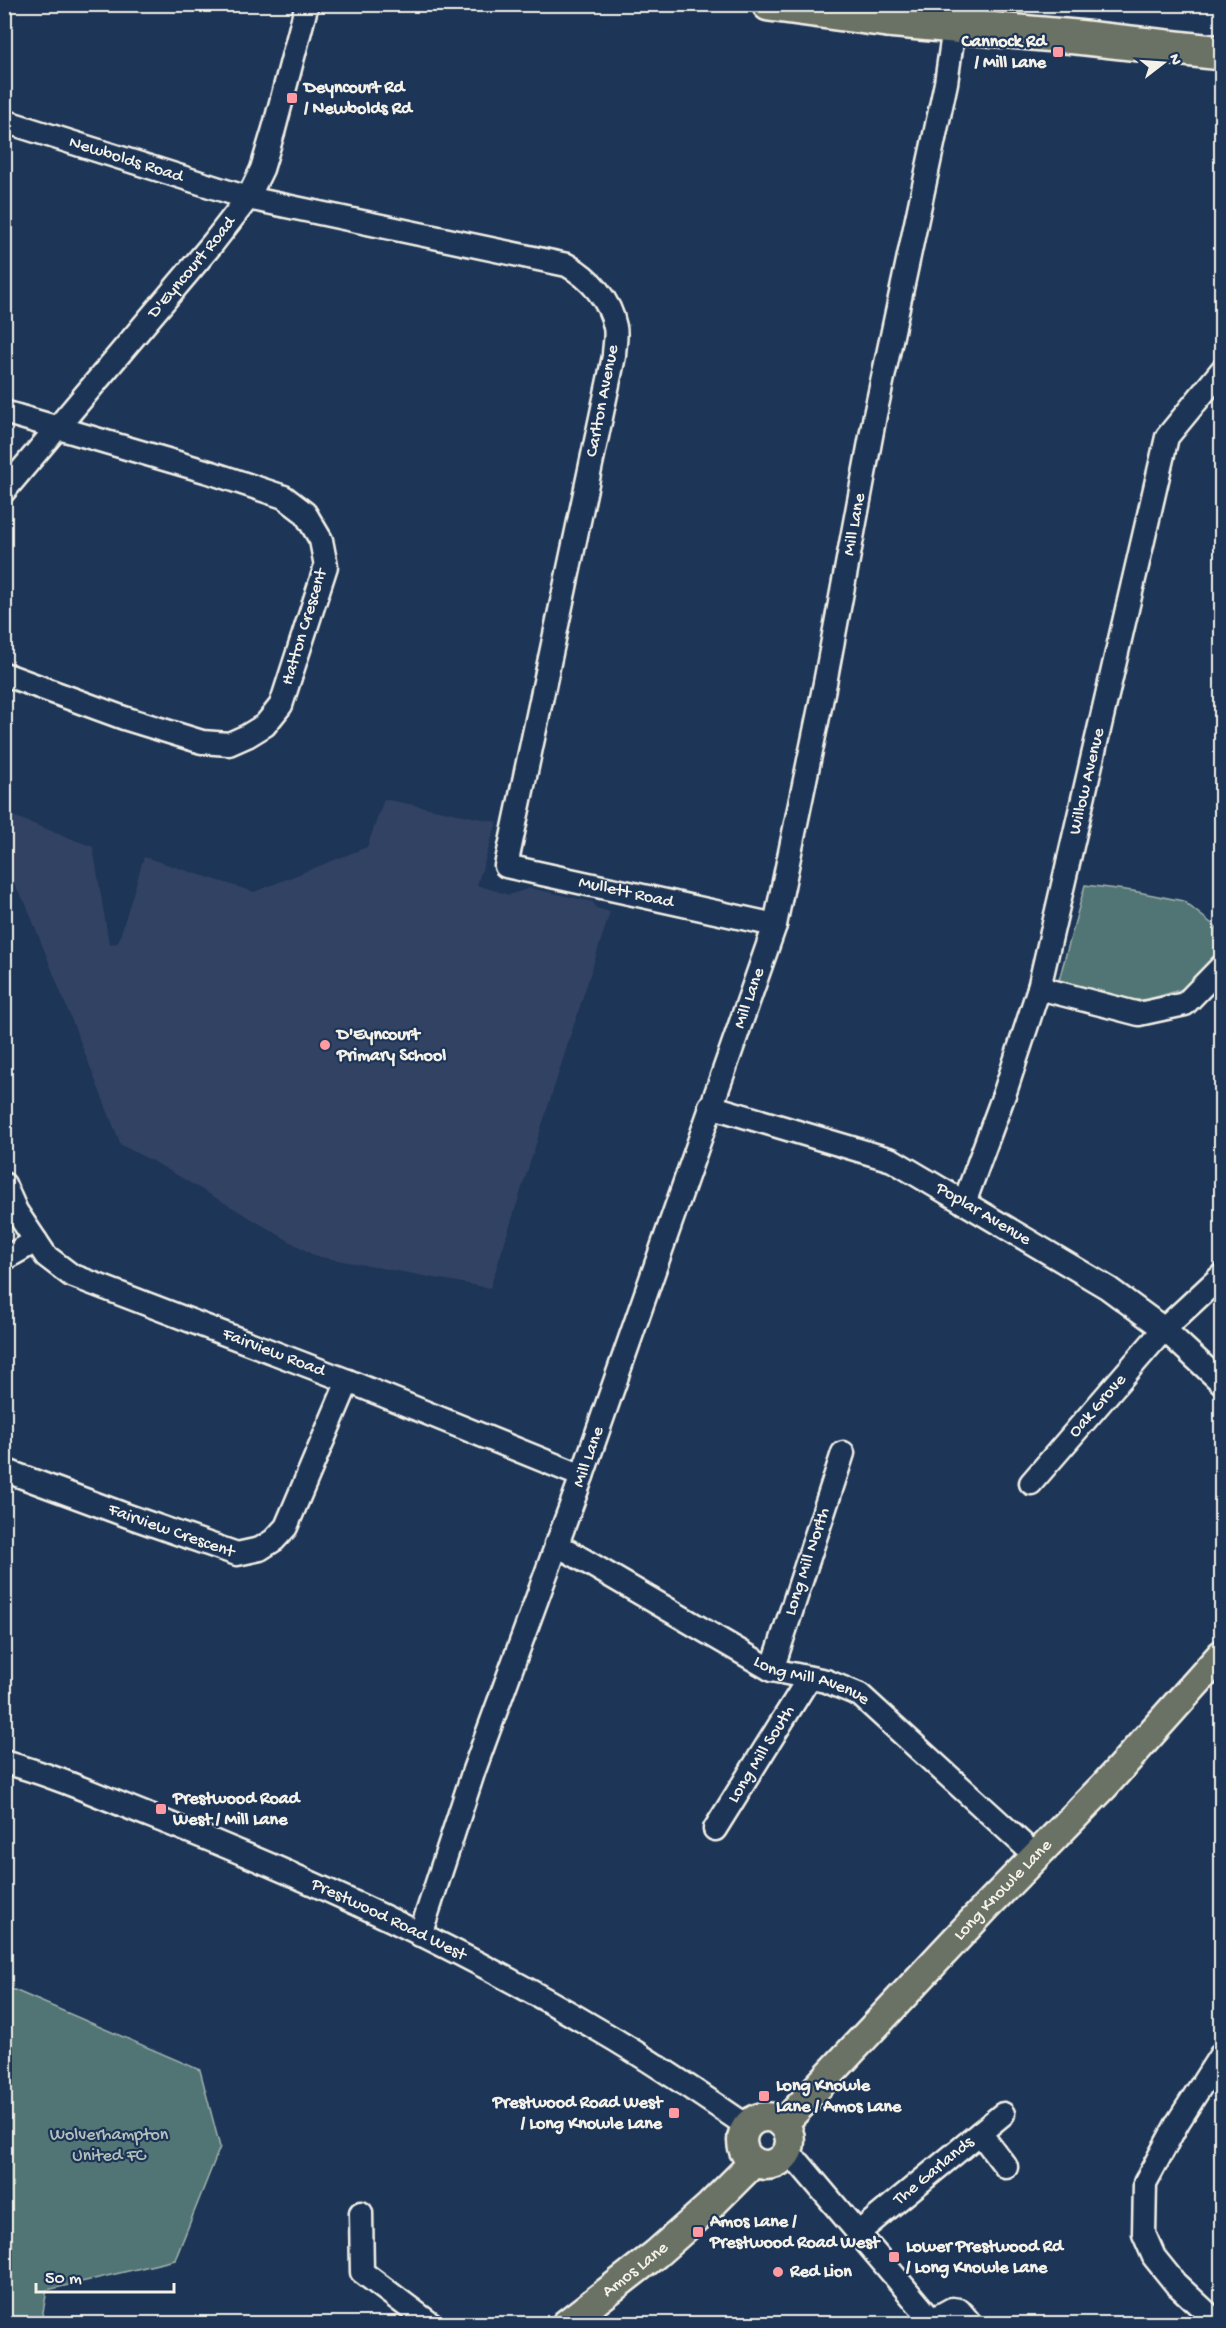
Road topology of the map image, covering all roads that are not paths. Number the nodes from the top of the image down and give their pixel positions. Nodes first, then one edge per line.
1 (308, 4) edge
2 (768, 4) edge
3 (954, 27) junction
4 (1221, 53) edge
5 (4, 121) edge
6 (248, 198) junction
7 (1220, 373) edge
8 (4, 412) edge
9 (58, 428) junction
10 (4, 491) edge
11 (4, 674) edge
12 (511, 837) joint
13 (775, 925) junction
14 (1221, 966) edge
15 (1039, 988) junction
16 (710, 1106) junction
17 (4, 1184) edge
18 (964, 1203) junction
19 (36, 1241) junction
20 (4, 1259) edge
21 (1221, 1275) edge
22 (1164, 1329) junction
23 (348, 1381) junction
24 (1221, 1383) edge
25 (843, 1453) dead end
26 (4, 1470) edge
27 (582, 1476) junction
28 (1030, 1483) dead end
29 (556, 1544) junction
30 (1221, 1654) edge
31 (772, 1670) junction
32 (809, 1678) junction
33 (4, 1762) edge
34 (715, 1829) dead end
35 (1037, 1857) junction
36 (420, 1935) junction
37 (1221, 2053) edge
38 (1004, 2115) dead end
39 (783, 2124) junction
40 (747, 2126) junction
41 (980, 2133) junction
42 (786, 2154) junction
43 (754, 2162) junction
44 (1006, 2167) dead end
45 (361, 2213) dead end
46 (858, 2233) junction
47 (934, 2322) edge
48 (432, 2324) edge
49 (566, 2324) edge
50 (971, 2324) edge
51 (1219, 2324) edge

1 - 6 street, D'Eyncourt Road
2 - 3 highway
3 - 4 highway
3 - 13 street, Mill Lane
5 - 6 street, Newbolds Road
6 - 9 street, D'Eyncourt Road
6 - 12 street, Carlton Avenue
7 - 15 street, Willow Avenue
8 - 9 street, Hatton Crescent
9 - 10 street, D'Eyncourt Road
9 - 11 street, Hatton Crescent
12 - 13 street, Mullett Road
13 - 16 street, Mill Lane
14 - 15 street
15 - 18 street, Willow Avenue
16 - 18 street, Poplar Avenue
16 - 27 street, Mill Lane
17 - 19 street, Fairview Road
18 - 22 street, Poplar Avenue
19 - 20 street
19 - 23 street, Fairview Road
21 - 22 street, Oak Grove
22 - 24 street, Poplar Avenue
22 - 28 street, Oak Grove
23 - 26 street, Fairview Crescent
23 - 27 street, Fairview Road
25 - 31 street, Long Mill North
27 - 29 street, Mill Lane
29 - 31 street, Long Mill Avenue
29 - 36 street, Mill Lane
30 - 35 main road, Long Knowle Lane
31 - 32 street, Long Mill Avenue
32 - 34 street, Long Mill South
32 - 35 street, Long Mill Avenue
33 - 36 street, Prestwood Road West
35 - 39 main road, Long Knowle Lane
36 - 40 street, Prestwood Road West
37 - 51 street
38 - 41 street, The Garlands
39 - 40 main road
39 - 42 main road
40 - 43 main road
41 - 44 street, The Garlands
41 - 46 street, The Garlands
42 - 43 main road
42 - 46 street
43 - 49 main road, Amos Lane
45 - 48 street
46 - 47 street
47 - 50 street

